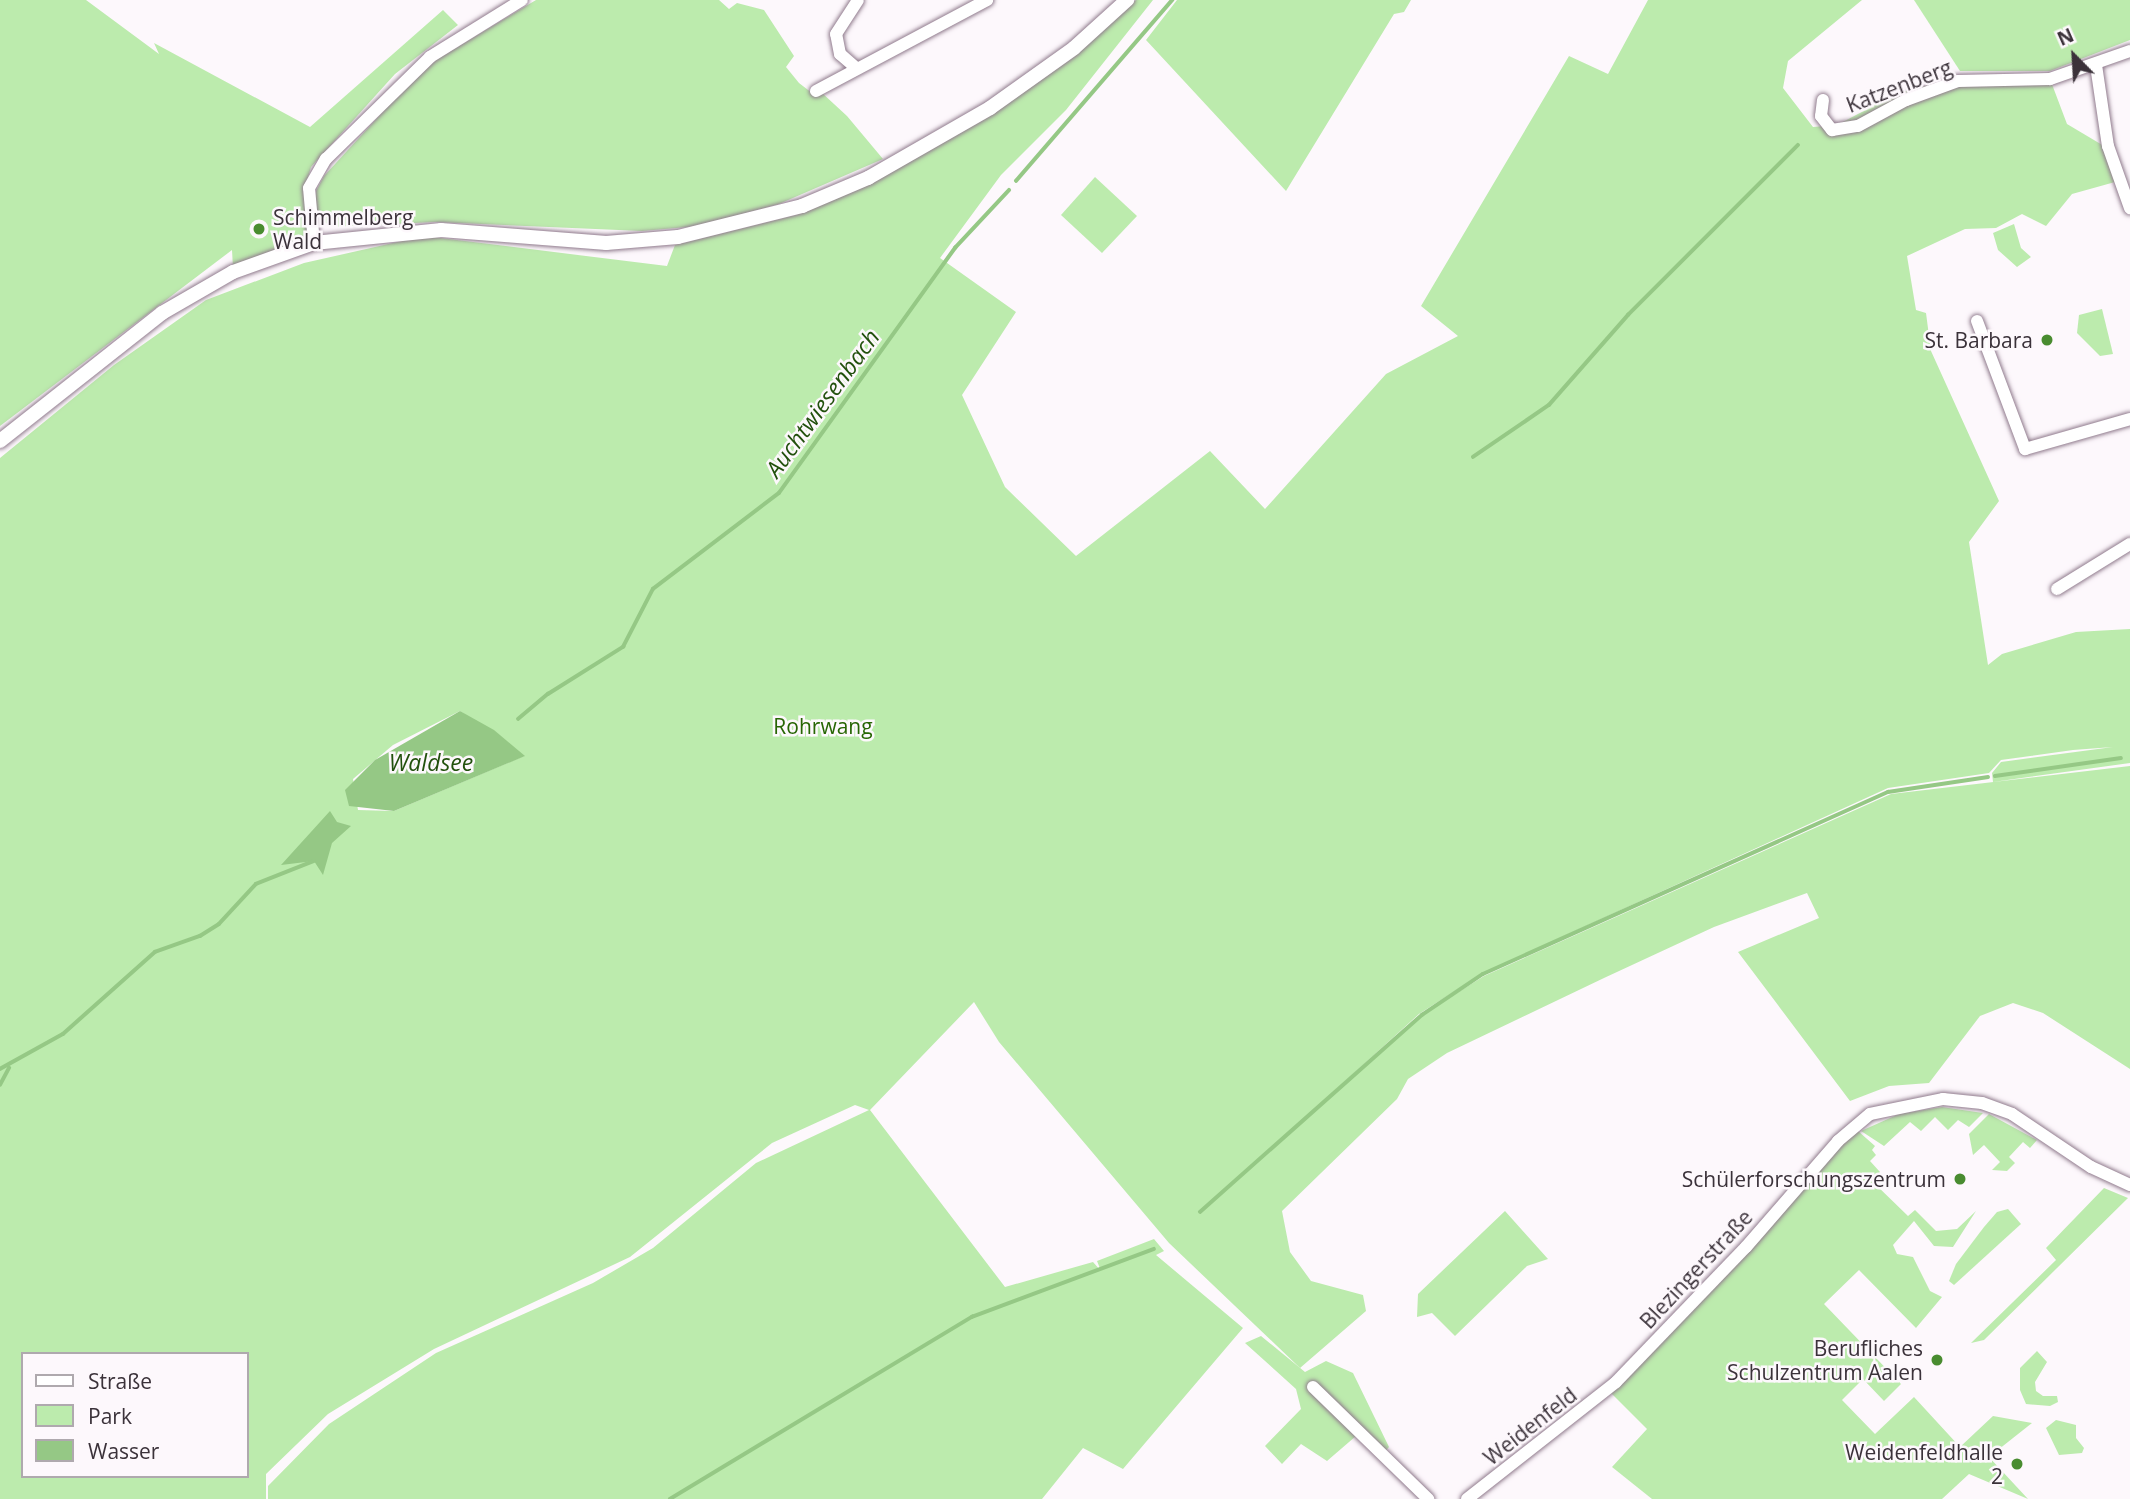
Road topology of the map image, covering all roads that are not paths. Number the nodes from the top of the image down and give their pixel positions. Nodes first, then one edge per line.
1 (522, 0) edge
2 (858, 0) edge
3 (987, 0) edge
4 (1127, 0) edge
5 (2130, 51) edge
6 (2096, 65) junction
7 (855, 67) junction
8 (816, 91) dead end
9 (1823, 100) dead end
10 (2128, 200) edge
11 (314, 243) junction
12 (1977, 321) dead end
13 (2130, 419) edge
14 (0, 441) edge
15 (2130, 544) edge
16 (2057, 589) dead end
17 (2130, 1185) edge
18 (1616, 1382) joint
19 (1313, 1387) dead end
20 (1428, 1499) edge
21 (1467, 1499) edge

1 - 11 street
2 - 7 street
3 - 7 street
4 - 11 street
5 - 6 street
6 - 9 street, Katzenberg
6 - 10 street
7 - 8 street
11 - 14 street
12 - 13 street
15 - 16 street
17 - 18 street, Blezingerstraße
18 - 21 street, Weidenfeld
19 - 20 street

